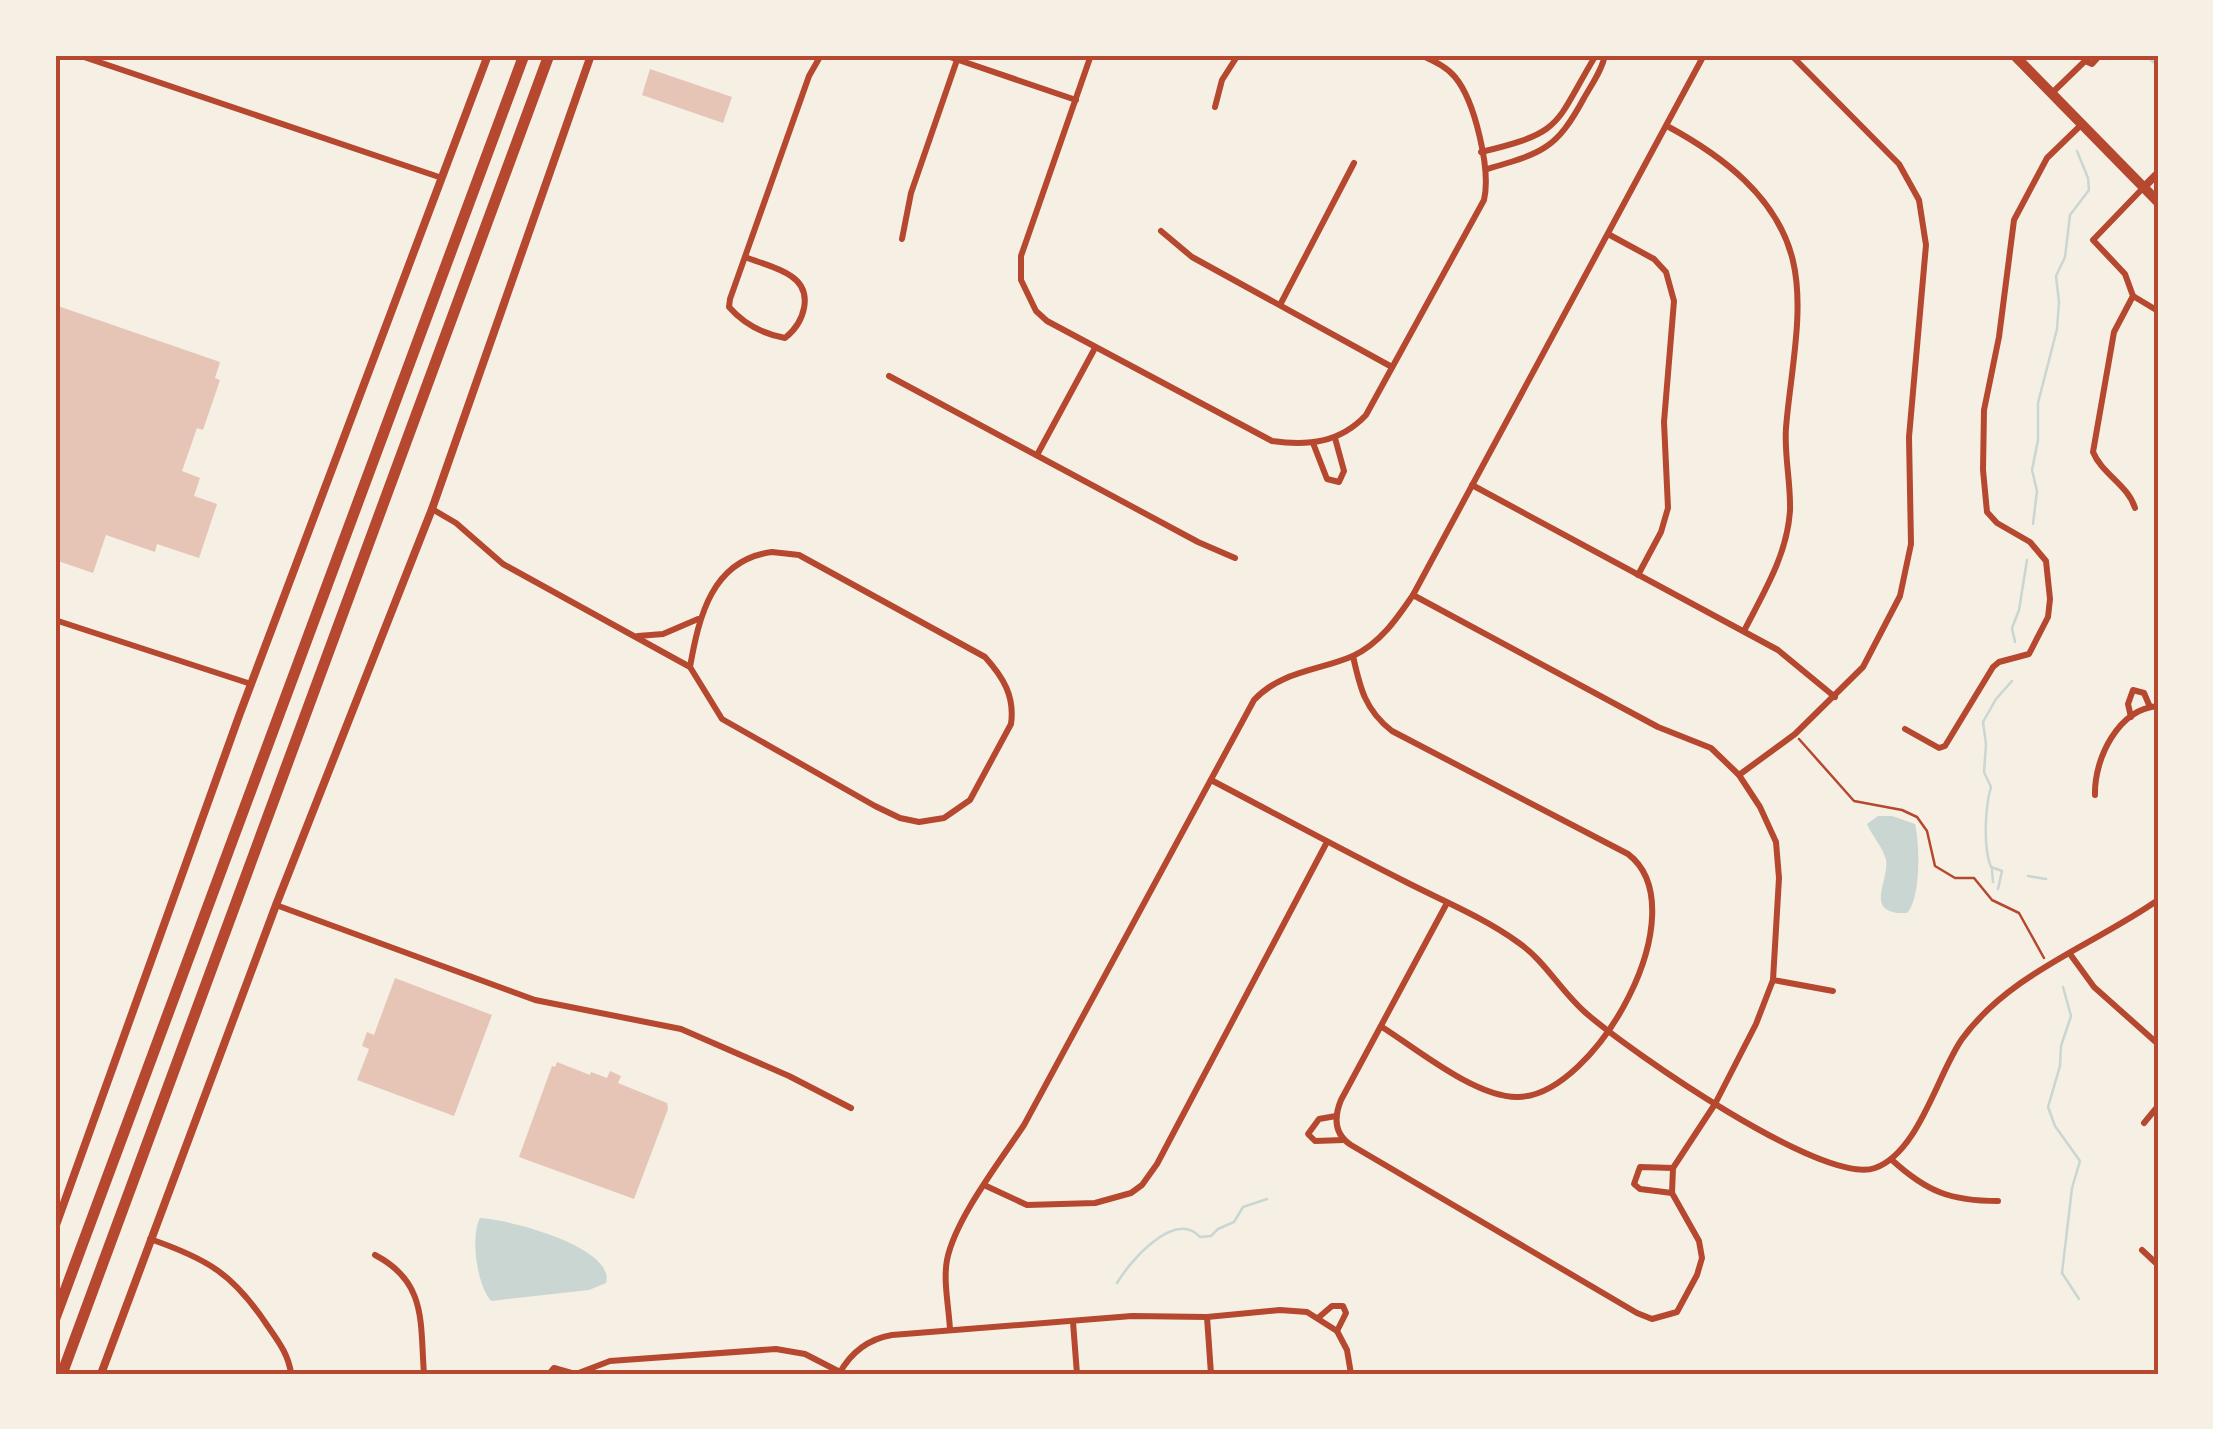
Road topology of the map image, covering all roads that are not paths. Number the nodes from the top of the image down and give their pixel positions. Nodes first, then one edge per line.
1 (78, 55) edge
2 (488, 55) edge
3 (524, 55) edge
4 (548, 55) edge
5 (592, 55) edge
6 (822, 55) edge
7 (944, 55) edge
8 (1092, 55) edge
9 (1238, 55) edge
10 (1421, 55) edge
11 (1596, 55) edge
12 (1605, 55) edge
13 (1704, 55) edge
14 (1792, 55) edge
15 (2014, 55) edge
16 (2100, 55) edge
17 (2083, 58) edge
18 (957, 60) junction
19 (2051, 94) junction
20 (1076, 100) junction
21 (1215, 106) dead end
22 (2082, 124) junction
23 (1667, 126) junction
24 (1482, 152) junction
25 (1354, 163) dead end
26 (1486, 169) junction
27 (2158, 173) edge
28 (442, 178) junction
29 (2144, 187) junction
30 (2158, 202) edge
31 (1161, 231) dead end
32 (1608, 234) junction
33 (902, 239) dead end
34 (745, 257) junction
35 (2133, 296) junction
36 (1280, 305) junction
37 (2158, 311) edge
38 (1095, 348) junction
39 (1393, 367) junction
40 (889, 376) dead end
41 (1335, 438) junction
42 (1313, 443) junction
43 (1037, 455) junction
44 (1472, 485) junction
45 (2135, 508) dead end
46 (432, 509) junction
47 (1235, 558) dead end
48 (1638, 574) junction
49 (1413, 596) junction
50 (699, 618) junction
51 (55, 620) edge
52 (1744, 630) junction
53 (635, 636) junction
54 (1353, 656) junction
55 (690, 666) junction
56 (251, 684) junction
57 (1835, 697) junction
58 (2154, 706) edge
59 (2131, 717) junction
60 (1905, 729) dead end
61 (1740, 775) junction
62 (1211, 780) junction
63 (2095, 794) dead end
64 (1326, 842) junction
65 (2158, 900) edge
66 (1447, 903) junction
67 (276, 905) junction
68 (2070, 954) junction
69 (1772, 980) junction
70 (1834, 991) dead end
71 (1382, 1027) junction
72 (1608, 1032) junction
73 (2158, 1044) edge
74 (1715, 1104) junction
75 (2158, 1106) edge
76 (851, 1108) dead end
77 (1336, 1116) junction
78 (2144, 1123) dead end
79 (1344, 1140) junction
80 (1892, 1160) junction
81 (1673, 1168) junction
82 (984, 1185) junction
83 (1672, 1193) junction
84 (1998, 1201) dead end
85 (55, 1228) edge
86 (150, 1239) junction
87 (2142, 1250) dead end
88 (375, 1255) dead end
89 (2158, 1265) edge
90 (1208, 1317) junction
91 (55, 1318) edge
92 (1318, 1318) junction
93 (1073, 1322) junction
94 (950, 1330) junction
95 (1337, 1331) junction
96 (839, 1373) edge
97 (62, 1374) edge
98 (101, 1374) edge
99 (291, 1374) edge
100 (424, 1374) edge
101 (549, 1374) edge
102 (575, 1374) edge
103 (1077, 1374) edge
104 (1211, 1374) edge
105 (1351, 1374) edge
106 (1466, 1374) edge
107 (1480, 1374) edge

1 - 28 street
2 - 28 street
3 - 91 highway
4 - 97 highway
5 - 46 street
6 - 34 street
7 - 18 street
8 - 20 street
9 - 21 street
10 - 24 street
11 - 24 street
12 - 26 street
13 - 23 street
14 - 57 street
15 - 19 main road
16 - 17 street
17 - 19 street
18 - 20 street
18 - 33 street
19 - 22 main road
20 - 38 street
22 - 29 main road
22 - 60 street
23 - 32 street
23 - 52 street
24 - 26 street
25 - 36 street
26 - 39 street
27 - 29 street
28 - 56 street
29 - 30 main road
29 - 35 street
31 - 36 street
32 - 44 street
32 - 48 street
34 - 34 street
35 - 37 street
35 - 45 street
36 - 39 street
38 - 42 street
38 - 43 street
39 - 41 street
40 - 43 street
41 - 42 street
41 - 42 street
43 - 47 street
44 - 48 street
44 - 49 street
46 - 53 street
46 - 67 street
48 - 52 street
49 - 54 street
49 - 61 street
50 - 53 street
50 - 55 street
50 - 55 street
51 - 56 street
52 - 57 street
53 - 55 street
54 - 62 street
54 - 72 street
56 - 85 street
57 - 61 street
58 - 59 street
58 - 59 street
59 - 63 street
61 - 69 street
62 - 64 street
62 - 82 street
64 - 66 street
64 - 82 street
65 - 68 street
66 - 71 street
66 - 72 street
67 - 76 street
67 - 86 street
68 - 73 street
68 - 80 street
69 - 70 street
69 - 74 street
71 - 72 street
71 - 77 street
72 - 74 street
74 - 80 street
74 - 81 street
75 - 78 street
77 - 79 street
77 - 79 street
79 - 83 street
80 - 84 street
81 - 83 street
81 - 83 street
82 - 94 street
86 - 98 street
86 - 99 street
87 - 89 street
88 - 100 street
90 - 92 street
90 - 93 street
90 - 104 street
92 - 95 street
92 - 95 street
93 - 94 street
93 - 103 street
94 - 96 street
95 - 105 street
96 - 102 street
101 - 102 street
106 - 107 street

